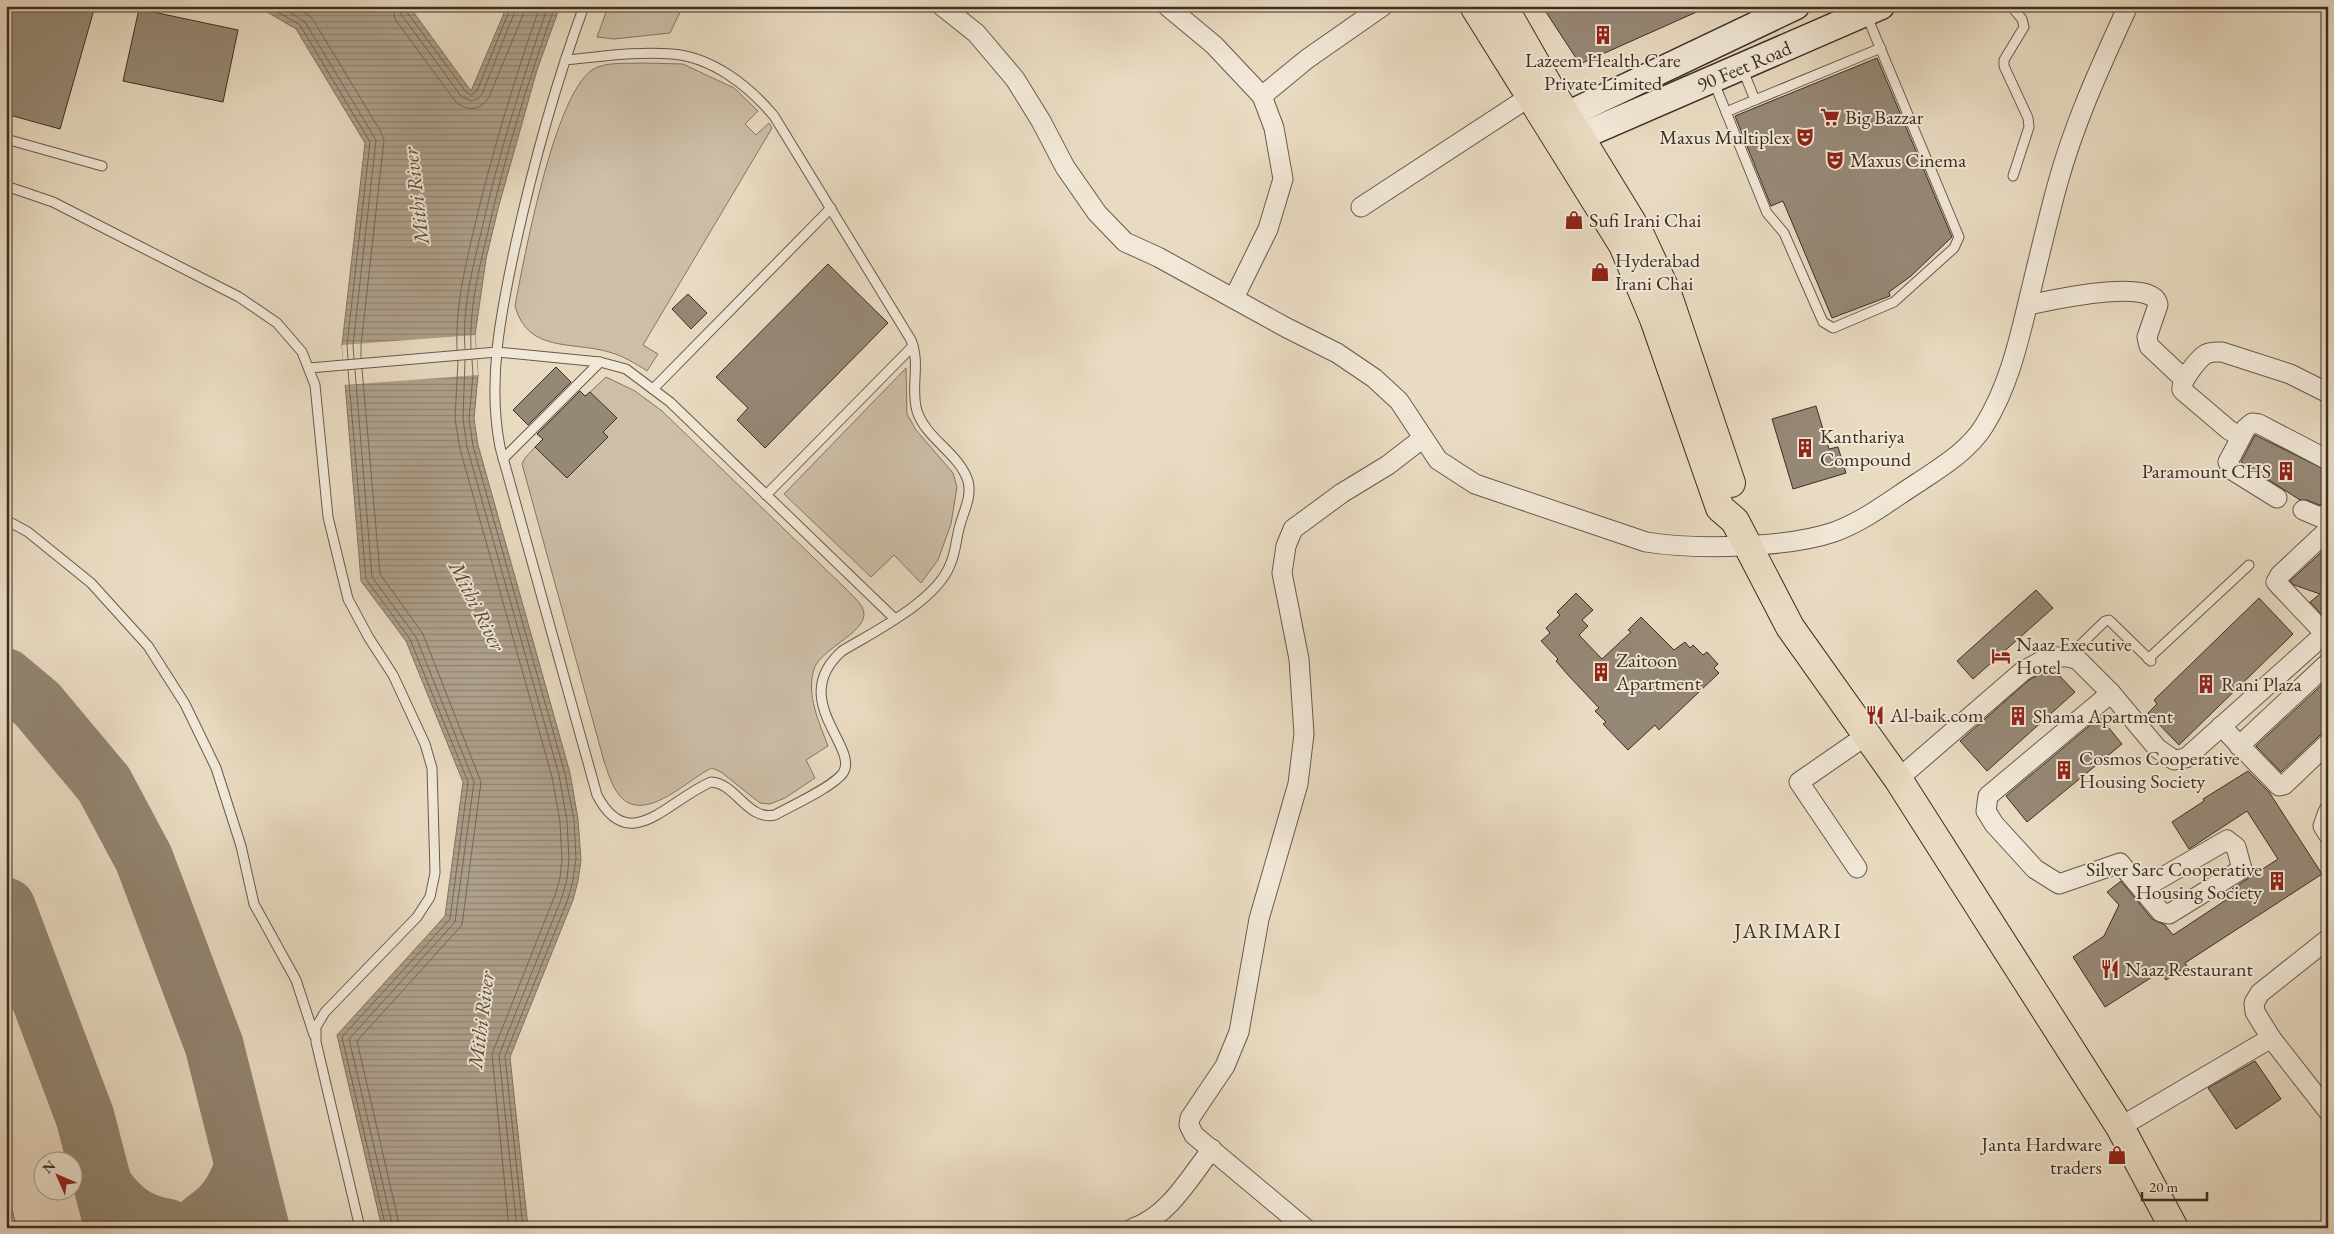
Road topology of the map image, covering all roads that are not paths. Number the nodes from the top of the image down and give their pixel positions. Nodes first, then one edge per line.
1 (584, 6) edge
2 (942, 6) edge
3 (1167, 6) edge
4 (1383, 6) edge
5 (1474, 6) edge
6 (1504, 6) edge
7 (1796, 6) edge
8 (2011, 6) edge
9 (2128, 6) edge
10 (1874, 10) edge
11 (1881, 48) junction
12 (564, 60) junction
13 (1741, 67) junction
14 (1713, 80) junction
15 (1540, 91) junction
16 (1262, 96) junction
17 (1755, 100) junction
18 (1726, 112) junction
19 (1564, 131) junction
20 (6, 138) edge
21 (102, 166) dead end
22 (2013, 176) dead end
23 (6, 186) edge
24 (1361, 207) dead end
25 (831, 208) junction
26 (1234, 298) junction
27 (2028, 304) junction
28 (913, 346) junction
29 (497, 352) junction
30 (600, 362) junction
31 (308, 368) junction
32 (2184, 378) junction
33 (653, 389) junction
34 (2328, 393) edge
35 (2241, 437) junction
36 (1423, 438) junction
37 (503, 459) junction
38 (2328, 460) edge
39 (766, 495) junction
40 (2276, 498) dead end
41 (2303, 510) dead end
42 (2328, 512) edge
43 (6, 520) edge
44 (2328, 530) edge
45 (1748, 545) junction
46 (2249, 565) dead end
47 (894, 618) junction
48 (2327, 634) edge
49 (2068, 657) junction
50 (2328, 663) edge
51 (2111, 692) junction
52 (2222, 726) junction
53 (1867, 735) junction
54 (2328, 743) edge
55 (2240, 746) junction
56 (1898, 779) junction
57 (2328, 812) edge
58 (2328, 834) edge
59 (1857, 868) dead end
60 (2142, 889) junction
61 (2328, 939) edge
62 (2271, 1038) junction
63 (316, 1042) junction
64 (2328, 1111) edge
65 (2120, 1127) junction
66 (1212, 1149) junction
67 (6, 1205) edge
68 (11, 1228) edge
69 (360, 1228) edge
70 (1133, 1228) edge
71 (1305, 1228) edge
72 (2174, 1228) edge

1 - 12 lane
2 - 26 street
3 - 16 street
4 - 16 street
5 - 15 main road
6 - 15 main road
7 - 19 street, 90 Feet Road
8 - 22 lane
9 - 27 street
10 - 11 lane
10 - 13 street, 90 Feet Road
11 - 17 lane
11 - 18 lane
12 - 25 lane
12 - 29 lane
13 - 14 street, 90 Feet Road
13 - 17 lane
14 - 18 lane
14 - 19 street, 90 Feet Road
15 - 19 main road
15 - 24 street
16 - 26 street
17 - 18 lane
19 - 45 main road
20 - 21 lane
23 - 31 lane
25 - 28 lane
25 - 33 lane
26 - 36 street
27 - 32 street
27 - 45 street
28 - 39 lane
28 - 47 lane
29 - 30 lane
29 - 31 lane
29 - 37 lane
30 - 33 lane
30 - 37 lane
31 - 63 lane
32 - 34 street
32 - 35 street
33 - 39 lane
35 - 38 street
35 - 40 street
36 - 45 street
36 - 66 street
37 - 47 lane
39 - 47 lane
41 - 42 street
43 - 63 lane
44 - 48 street
45 - 53 main road
46 - 49 lane
48 - 52 street
49 - 51 street
49 - 56 street
50 - 55 street
51 - 52 street
51 - 60 street
52 - 55 street
53 - 56 main road
53 - 59 street
54 - 55 street
56 - 65 main road
57 - 58 street
60 - 60 street
61 - 62 street
62 - 64 street
62 - 65 street
63 - 69 lane
65 - 72 main road
66 - 70 street
66 - 71 street
67 - 68 lane

